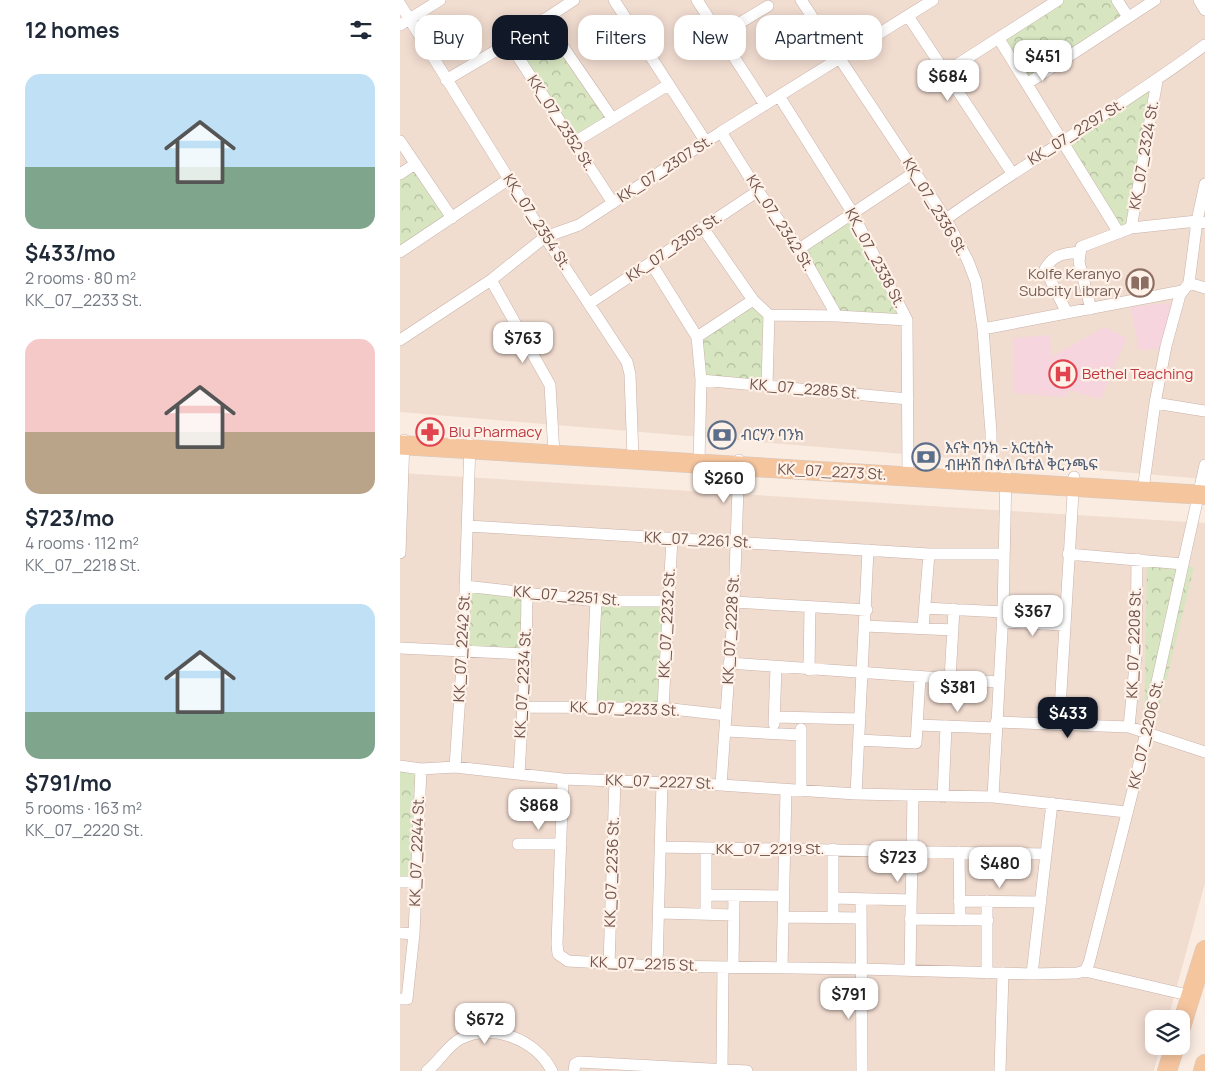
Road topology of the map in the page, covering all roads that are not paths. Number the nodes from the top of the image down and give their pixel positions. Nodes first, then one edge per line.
1 (440, 0) edge
2 (574, 0) edge
3 (614, 0) edge
4 (697, 0) edge
5 (801, 0) edge
6 (933, 0) edge
7 (1058, 0) edge
8 (1117, 0) edge
9 (1155, 0) edge
10 (1199, 0) edge
11 (400, 4) edge
12 (768, 6) dead end
13 (1205, 10) edge
14 (550, 15) edge
15 (707, 15) edge
16 (811, 15) edge
17 (908, 16) junction
18 (1128, 17) junction
19 (746, 19) edge
20 (405, 22) edge
21 (882, 32) edge
22 (999, 38) junction
23 (1205, 45) edge
24 (492, 53) edge
25 (568, 54) edge
26 (520, 60) edge
27 (736, 60) edge
28 (836, 60) edge
29 (840, 60) edge
30 (944, 73) junction
31 (446, 80) junction
32 (1157, 81) junction
33 (1028, 82) junction
34 (668, 85) junction
35 (779, 96) junction
36 (765, 105) junction
37 (612, 118) junction
38 (721, 132) junction
39 (1063, 140) junction
40 (400, 141) edge
41 (706, 142) junction
42 (573, 143) junction
43 (415, 164) junction
44 (915, 172) junction
45 (1012, 173) junction
46 (400, 174) edge
47 (509, 179) junction
48 (1205, 184) edge
49 (758, 191) junction
50 (613, 203) junction
51 (852, 212) junction
52 (452, 218) junction
53 (946, 219) junction
54 (1201, 222) edge
55 (703, 228) junction
56 (1131, 228) junction
57 (1119, 233) junction
58 (545, 237) junction
59 (799, 249) junction
60 (400, 252) edge
61 (1079, 257) junction
62 (652, 264) junction
63 (491, 280) junction
64 (1185, 287) junction
65 (1205, 288) edge
66 (753, 300) junction
67 (590, 303) junction
68 (1091, 309) junction
69 (1067, 313) junction
70 (769, 315) junction
71 (837, 316) junction
72 (908, 320) junction
73 (983, 329) junction
74 (697, 337) junction
75 (400, 340) edge
76 (701, 380) junction
77 (767, 385) junction
78 (908, 399) junction
79 (1155, 403) junction
80 (1205, 411) edge
81 (402, 441) edge
82 (470, 445) junction
83 (554, 451) junction
84 (633, 455) junction
85 (699, 460) junction
86 (738, 462) junction
87 (1205, 466) edge
88 (908, 472) junction
89 (999, 477) junction
90 (1074, 481) junction
91 (1143, 485) junction
92 (1202, 489) edge
93 (401, 512) edge
94 (468, 526) junction
95 (672, 538) junction
96 (736, 542) junction
97 (868, 550) junction
98 (400, 553) edge
99 (929, 554) junction
100 (1068, 554) junction
101 (1004, 558) junction
102 (1137, 559) junction
103 (1183, 564) junction
104 (465, 586) junction
105 (527, 593) junction
106 (596, 602) junction
107 (669, 602) junction
108 (734, 602) junction
109 (810, 608) junction
110 (925, 608) junction
111 (954, 609) junction
112 (867, 610) junction
113 (1003, 617) junction
114 (1065, 625) junction
115 (865, 626) junction
116 (923, 628) junction
117 (952, 630) junction
118 (400, 648) edge
119 (463, 651) junction
120 (526, 654) junction
121 (730, 663) junction
122 (776, 667) junction
123 (808, 670) junction
124 (862, 673) junction
125 (920, 677) junction
126 (950, 679) junction
127 (998, 682) junction
128 (523, 707) junction
129 (591, 708) junction
130 (663, 708) junction
131 (726, 715) junction
132 (774, 717) junction
133 (802, 718) junction
134 (860, 719) junction
135 (918, 725) junction
136 (996, 725) junction
137 (1058, 725) junction
138 (946, 726) junction
139 (1129, 728) junction
140 (726, 731) junction
141 (773, 734) junction
142 (1145, 734) junction
143 (801, 735) junction
144 (859, 740) junction
145 (1205, 752) edge
146 (400, 766) edge
147 (455, 767) junction
148 (421, 769) junction
149 (519, 774) junction
150 (563, 779) junction
151 (615, 780) junction
152 (662, 783) junction
153 (721, 785) junction
154 (786, 790) junction
155 (801, 791) junction
156 (856, 794) junction
157 (912, 796) junction
158 (943, 797) junction
159 (992, 797) junction
160 (1052, 803) junction
161 (1126, 812) junction
162 (518, 844) dead end
163 (561, 844) junction
164 (660, 848) junction
165 (706, 848) junction
166 (784, 849) junction
167 (833, 849) junction
168 (912, 851) junction
169 (959, 852) junction
170 (1046, 854) junction
171 (400, 882) edge
172 (415, 882) junction
173 (707, 895) junction
174 (734, 896) junction
175 (784, 896) junction
176 (834, 898) junction
177 (860, 899) junction
178 (911, 900) junction
179 (959, 902) junction
180 (987, 902) junction
181 (1041, 902) junction
182 (659, 914) junction
183 (706, 914) junction
184 (734, 915) junction
185 (784, 917) junction
186 (833, 918) junction
187 (861, 918) junction
188 (910, 919) junction
189 (960, 920) junction
190 (988, 920) junction
191 (400, 933) edge
192 (414, 934) junction
193 (1205, 950) edge
194 (609, 965) junction
195 (657, 966) junction
196 (728, 967) junction
197 (782, 967) junction
198 (862, 969) junction
199 (910, 970) junction
200 (1085, 971) junction
201 (987, 973) junction
202 (1003, 974) junction
203 (1032, 974) junction
204 (1192, 996) junction
205 (404, 999) edge
206 (1187, 1010) edge
207 (1172, 1055) edge
208 (1205, 1064) edge
209 (575, 1068) edge
210 (722, 1069) junction
211 (427, 1071) edge
212 (552, 1071) edge
213 (747, 1071) edge
214 (862, 1071) edge
215 (1000, 1071) edge
216 (1167, 1071) edge
217 (1203, 1071) edge

1 - 20 street
2 - 14 street
3 - 34 street
4 - 15 street
5 - 16 street, KK_07_2336 St.
6 - 17 street, KK_07_2307 St.
7 - 22 street
8 - 18 street
9 - 18 street
10 - 13 street
11 - 20 street, KK_07_2354 St.
12 - 19 street
17 - 21 street, KK_07_2307 St.
17 - 30 street
18 - 33 street
20 - 31 street, KK_07_2354 St.
22 - 30 street
22 - 33 street
23 - 32 street, KK_07_2297 St.
24 - 31 street
25 - 37 street
26 - 42 street, KK_07_2352 St.
27 - 36 street
28 - 35 street, KK_07_2307 St.
29 - 44 street, KK_07_2336 St.
30 - 45 street
31 - 47 street, KK_07_2354 St.
32 - 39 street, KK_07_2297 St.
32 - 56 street, KK_07_2324 St.
33 - 39 street
34 - 37 street
34 - 41 street
35 - 36 street, KK_07_2307 St.
35 - 51 street, KK_07_2338 St.
36 - 38 street, KK_07_2307 St.
37 - 42 street
38 - 41 street, KK_07_2307 St.
38 - 49 street, KK_07_2342 St.
39 - 45 street, KK_07_2297 St.
39 - 57 street
40 - 43 street
41 - 50 street, KK_07_2307 St.
42 - 50 street, KK_07_2352 St.
43 - 46 street
43 - 52 street
44 - 51 street
44 - 53 street, KK_07_2336 St.
45 - 53 street, KK_07_2297 St.
47 - 52 street
47 - 58 street, KK_07_2354 St.
48 - 54 street
49 - 55 street, KK_07_2305 St.
49 - 59 street, KK_07_2342 St.
50 - 58 street, KK_07_2307 St.
51 - 59 street
51 - 72 street, KK_07_2338 St.
52 - 60 street
53 - 73 street, KK_07_2336 St.
54 - 56 street
54 - 64 street
55 - 62 street, KK_07_2305 St.
55 - 66 street
56 - 57 street
57 - 61 street
58 - 63 street, KK_07_2307 St.
58 - 67 street, KK_07_2354 St.
59 - 71 street, KK_07_2342 St.
61 - 68 street
61 - 69 street
62 - 67 street, KK_07_2305 St.
62 - 74 street
63 - 75 street, KK_07_2307 St.
63 - 83 street
64 - 65 street
64 - 68 street
64 - 79 street
66 - 70 street
66 - 74 street
67 - 84 street, KK_07_2354 St.
68 - 69 street
69 - 73 street
70 - 71 street
70 - 77 street
71 - 72 street
72 - 78 street, KK_07_2338 St.
73 - 89 street, KK_07_2336 St.
74 - 76 street
76 - 77 street, KK_07_2285 St.
76 - 85 street
77 - 78 street, KK_07_2285 St.
78 - 88 street, KK_07_2338 St.
79 - 80 street
79 - 91 street
81 - 82 main road, KK_07_2273 St.
81 - 93 street
82 - 83 main road, KK_07_2273 St.
82 - 94 street, KK_07_2242 St.
83 - 84 main road, KK_07_2273 St.
84 - 85 main road, KK_07_2273 St.
85 - 86 main road, KK_07_2273 St.
86 - 88 main road, KK_07_2273 St.
86 - 96 street, KK_07_2228 St.
87 - 92 street, KK_07_2206 St.
88 - 89 main road, KK_07_2273 St.
89 - 90 main road, KK_07_2273 St.
89 - 101 street, KK_07_2336 St.
90 - 91 main road, KK_07_2273 St.
90 - 100 street
91 - 92 main road, KK_07_2273 St.
92 - 103 street, KK_07_2206 St.
93 - 98 street
94 - 95 street, KK_07_2261 St.
94 - 104 street, KK_07_2242 St.
95 - 96 street, KK_07_2261 St.
95 - 107 street, KK_07_2232 St.
96 - 97 street, KK_07_2261 St.
96 - 108 street, KK_07_2228 St.
97 - 99 street, KK_07_2261 St.
97 - 112 street
99 - 101 street, KK_07_2261 St.
99 - 110 street
100 - 102 street
100 - 114 street
101 - 113 street, KK_07_2336 St.
102 - 103 street
102 - 139 street, KK_07_2208 St.
103 - 142 street, KK_07_2206 St.
104 - 105 street, KK_07_2251 St.
104 - 119 street, KK_07_2242 St.
105 - 106 street, KK_07_2251 St.
105 - 120 street, KK_07_2234 St.
106 - 107 street, KK_07_2251 St.
106 - 129 street
107 - 130 street, KK_07_2232 St.
108 - 109 street
108 - 121 street, KK_07_2228 St.
109 - 112 street
109 - 123 street
110 - 111 street
110 - 116 street
111 - 113 street
111 - 117 street
112 - 115 street
113 - 114 street
113 - 127 street, KK_07_2336 St.
114 - 137 street
115 - 116 street
115 - 124 street
116 - 117 street
117 - 126 street
118 - 119 street
119 - 120 street
119 - 147 street, KK_07_2242 St.
120 - 128 street, KK_07_2234 St.
121 - 122 street
121 - 131 street, KK_07_2228 St.
122 - 123 street
122 - 132 street
123 - 124 street
124 - 125 street
124 - 134 street
125 - 126 street
125 - 135 street
126 - 127 street
127 - 136 street, KK_07_2336 St.
128 - 129 street, KK_07_2233 St.
128 - 149 street, KK_07_2234 St.
129 - 130 street, KK_07_2233 St.
130 - 131 street, KK_07_2233 St.
131 - 140 street, KK_07_2228 St.
132 - 133 street
132 - 141 street
133 - 134 street
133 - 143 street
134 - 144 street
135 - 138 street
135 - 144 street
136 - 137 street
136 - 138 street
136 - 159 street, KK_07_2336 St.
137 - 139 street
138 - 158 street
139 - 142 street
140 - 141 street
140 - 153 street, KK_07_2228 St.
141 - 143 street
142 - 145 street
142 - 161 street, KK_07_2206 St.
143 - 155 street
144 - 156 street
146 - 148 street, KK_07_2227 St.
147 - 148 street, KK_07_2227 St.
147 - 149 street, KK_07_2227 St.
148 - 172 street, KK_07_2244 St.
149 - 150 street, KK_07_2227 St.
150 - 151 street, KK_07_2227 St.
150 - 163 street
151 - 152 street, KK_07_2227 St.
151 - 194 street, KK_07_2236 St.
152 - 153 street, KK_07_2227 St.
152 - 164 street
153 - 154 street, KK_07_2227 St.
154 - 155 street, KK_07_2227 St.
154 - 166 street
155 - 156 street, KK_07_2227 St.
156 - 157 street, KK_07_2227 St.
157 - 158 street, KK_07_2227 St.
157 - 168 street
158 - 159 street, KK_07_2227 St.
159 - 160 street, KK_07_2227 St.
160 - 161 street, KK_07_2227 St.
160 - 170 street
161 - 200 street, KK_07_2206 St.
162 - 163 street
163 - 194 street, KK_07_2215 St.
164 - 165 street, KK_07_2219 St.
164 - 182 street
165 - 166 street, KK_07_2219 St.
165 - 173 street, KK_07_2219 St.
166 - 167 street, KK_07_2219 St.
166 - 175 street
167 - 168 street, KK_07_2219 St.
167 - 176 street, KK_07_2219 St.
168 - 169 street, KK_07_2219 St.
168 - 178 street
169 - 170 street, KK_07_2219 St.
169 - 179 street
170 - 181 street
171 - 172 street
172 - 192 street, KK_07_2244 St.
173 - 174 street
173 - 183 street, KK_07_2219 St.
174 - 175 street
174 - 184 street
175 - 185 street
176 - 177 street
176 - 186 street, KK_07_2219 St.
177 - 178 street
177 - 187 street
178 - 188 street
179 - 180 street
179 - 189 street
180 - 181 street
180 - 190 street
181 - 203 street
182 - 183 street
182 - 195 street
183 - 184 street
184 - 196 street
185 - 186 street
185 - 197 street
186 - 187 street
187 - 198 street
188 - 189 street
188 - 199 street
189 - 190 street
190 - 201 street
191 - 192 street
192 - 205 street, KK_07_2244 St.
193 - 204 main road
194 - 195 street, KK_07_2215 St.
195 - 196 street, KK_07_2215 St.
196 - 197 street, KK_07_2215 St.
196 - 210 street
197 - 198 street, KK_07_2215 St.
198 - 199 street, KK_07_2215 St.
198 - 214 street
199 - 201 street, KK_07_2215 St.
200 - 203 street, KK_07_2215 St.
200 - 204 street
201 - 202 street, KK_07_2215 St.
202 - 203 street, KK_07_2215 St.
202 - 215 street
204 - 206 main road
207 - 216 main road
208 - 217 main road
209 - 210 street
210 - 213 street
211 - 212 street

